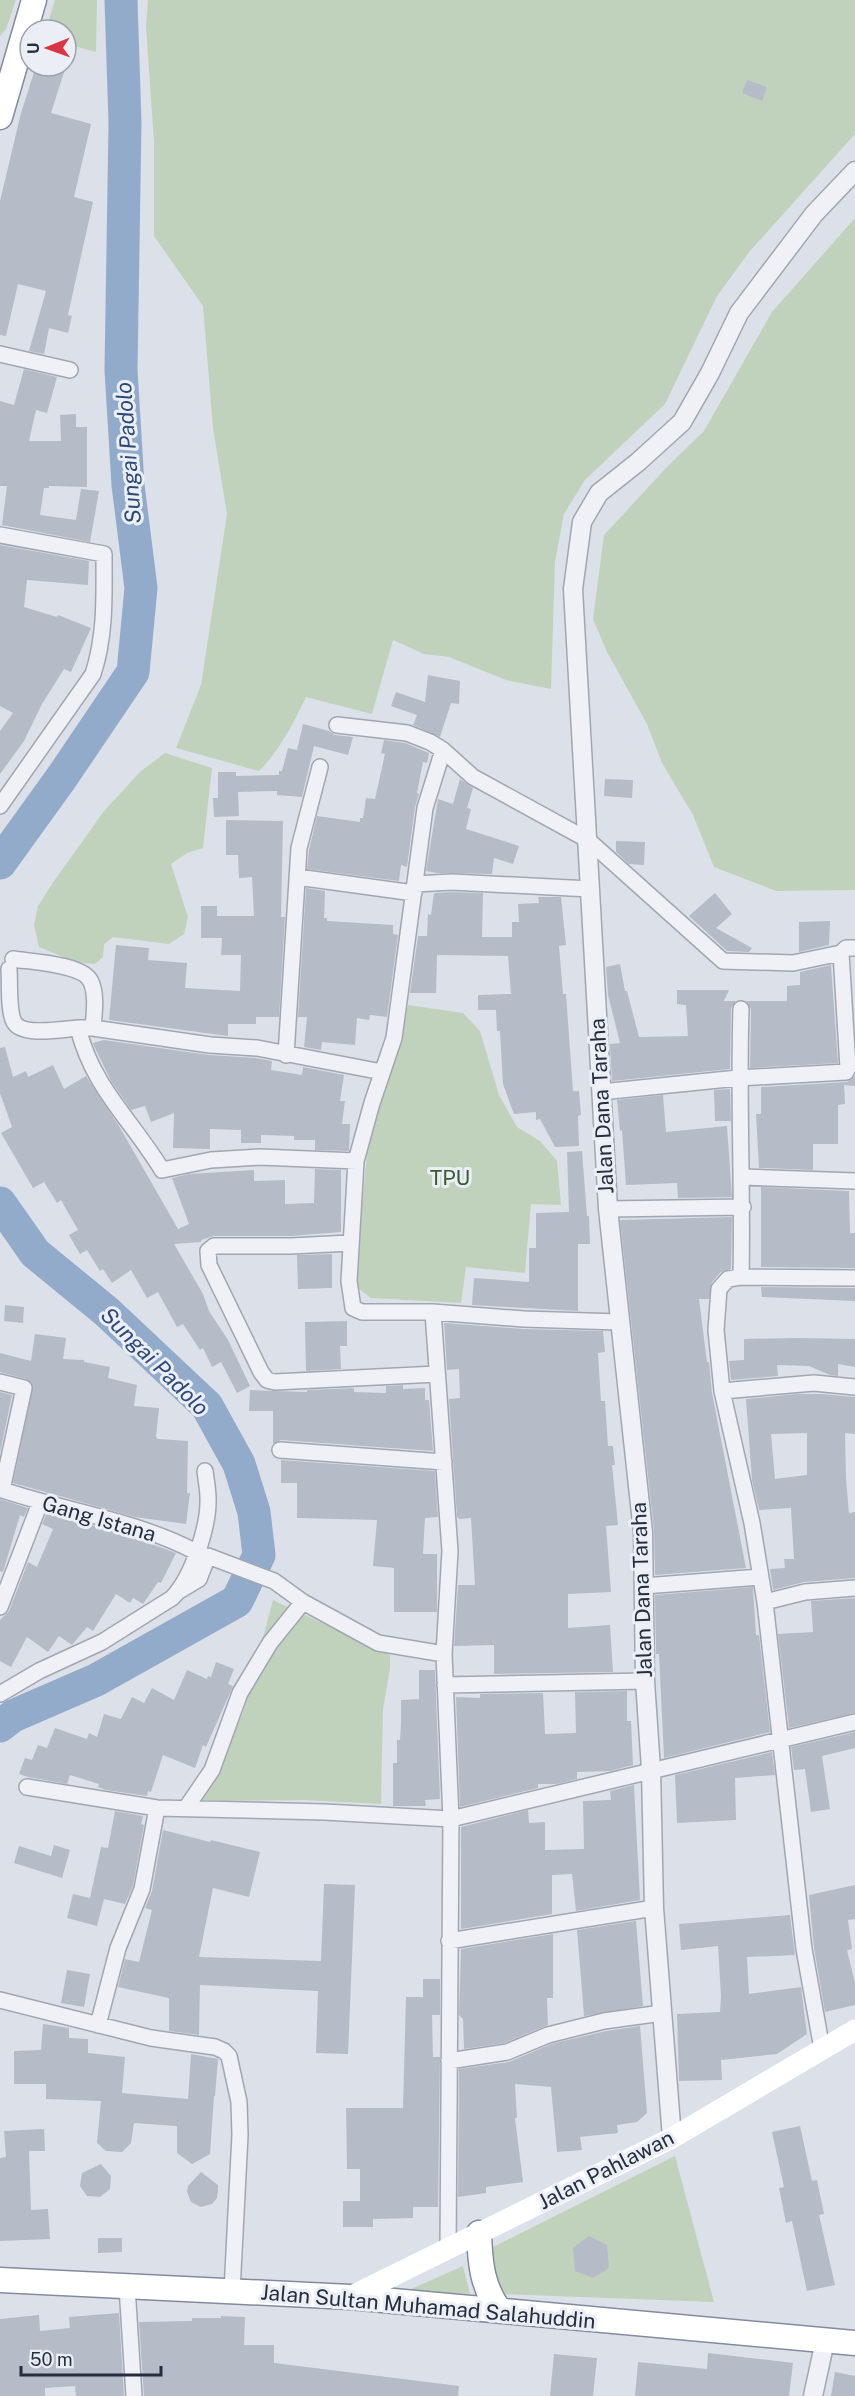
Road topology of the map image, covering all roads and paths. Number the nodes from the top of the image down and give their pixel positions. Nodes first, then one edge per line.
1 (34, 0) edge
2 (9, 57) edge
3 (0, 117) edge
4 (855, 171) edge
5 (0, 354) edge
6 (70, 370) dead end
7 (0, 535) edge
8 (337, 725) dead end
9 (443, 750) junction
10 (320, 767) dead end
11 (0, 806) edge
12 (588, 840) junction
13 (297, 877) junction
14 (414, 889) junction
15 (590, 889) junction
16 (848, 951) edge
17 (741, 1009) dead end
18 (86, 1028) junction
19 (286, 1055) junction
20 (852, 1068) edge
21 (382, 1072) junction
22 (738, 1078) junction
23 (601, 1092) junction
24 (356, 1161) junction
25 (743, 1177) junction
26 (855, 1181) edge
27 (742, 1207) junction
28 (608, 1209) junction
29 (350, 1243) junction
30 (741, 1277) junction
31 (855, 1278) edge
32 (433, 1312) junction
33 (619, 1322) junction
34 (437, 1374) junction
35 (0, 1382) edge
36 (855, 1387) edge
37 (722, 1391) junction
38 (280, 1450) dead end
39 (444, 1462) junction
40 (205, 1471) dead end
41 (1, 1490) edge
42 (40, 1503) junction
43 (196, 1552) junction
44 (760, 1577) junction
45 (644, 1587) junction
46 (855, 1588) edge
47 (179, 1591) junction
48 (303, 1602) junction
49 (765, 1602) junction
50 (0, 1607) edge
51 (444, 1654) junction
52 (645, 1681) junction
53 (445, 1686) junction
54 (0, 1694) edge
55 (855, 1722) edge
56 (781, 1739) junction
57 (651, 1769) junction
58 (27, 1787) dead end
59 (157, 1808) junction
60 (186, 1808) junction
61 (451, 1819) junction
62 (654, 1908) junction
63 (449, 1941) junction
64 (0, 2000) edge
65 (662, 2013) junction
66 (98, 2025) junction
67 (855, 2030) edge
68 (822, 2049) junction
69 (449, 2061) junction
70 (672, 2138) junction
71 (479, 2233) junction
72 (448, 2248) junction
73 (0, 2280) edge
74 (127, 2287) junction
75 (232, 2291) junction
76 (350, 2297) junction
77 (500, 2311) junction
78 (825, 2341) junction
79 (855, 2343) edge
80 (134, 2396) edge
81 (813, 2396) edge

1 - 2 highway
2 - 3 highway
4 - 12 street, Jalan Dana Taraha
5 - 6 street
7 - 11 street
8 - 9 street
9 - 12 street
9 - 14 street
10 - 13 street
12 - 15 street, Jalan Dana Taraha
12 - 16 street
13 - 14 street
13 - 19 street
14 - 15 street
14 - 21 street
15 - 23 street, Jalan Dana Taraha
16 - 20 street
17 - 22 street
18 - 18 street
18 - 19 street
18 - 24 street
19 - 21 street
20 - 22 street
21 - 24 street
22 - 23 street
22 - 25 street
23 - 28 street, Jalan Dana Taraha
24 - 29 street
25 - 26 street
25 - 27 street
27 - 28 street
27 - 30 street
28 - 33 street, Jalan Dana Taraha
29 - 32 street
29 - 34 street
30 - 31 street
30 - 37 street
32 - 33 street
32 - 34 street
33 - 45 street, Jalan Dana Taraha
34 - 39 street
35 - 41 street
36 - 37 street
37 - 44 street
38 - 39 street
39 - 51 street
40 - 43 street
41 - 42 street, Gang Istana
42 - 43 street, Gang Istana
42 - 50 street
43 - 47 street
44 - 45 street
44 - 49 street
45 - 52 street, Jalan Dana Taraha
46 - 49 street
47 - 48 street
47 - 54 street
48 - 51 street
48 - 60 street
49 - 56 street
51 - 53 street
52 - 53 street
52 - 57 street, Jalan Dana Taraha
53 - 61 street
55 - 56 street
56 - 57 street
56 - 68 street
57 - 61 street
57 - 62 street, Jalan Dana Taraha
58 - 59 street
59 - 60 street
59 - 66 street
60 - 61 street
61 - 63 street
62 - 63 street
62 - 65 street, Jalan Dana Taraha
63 - 69 street
64 - 66 street
65 - 69 street
65 - 70 street, Jalan Dana Taraha
66 - 75 street
67 - 68 main road, Jalan Pahlawan
68 - 70 main road, Jalan Pahlawan
69 - 72 street
70 - 71 main road, Jalan Pahlawan
71 - 72 main road, Jalan Pahlawan
71 - 77 highway
72 - 76 main road, Jalan Pahlawan
73 - 74 highway, Jalan Sultan Muhamad Salahuddin
74 - 75 highway, Jalan Sultan Muhamad Salahuddin
74 - 80 street
75 - 76 highway, Jalan Sultan Muhamad Salahuddin
76 - 77 highway, Jalan Sultan Muhamad Salahuddin
77 - 78 highway, Jalan Sultan Muhamad Salahuddin
78 - 79 highway, Jalan Sultan Muhamad Salahuddin
78 - 81 street

